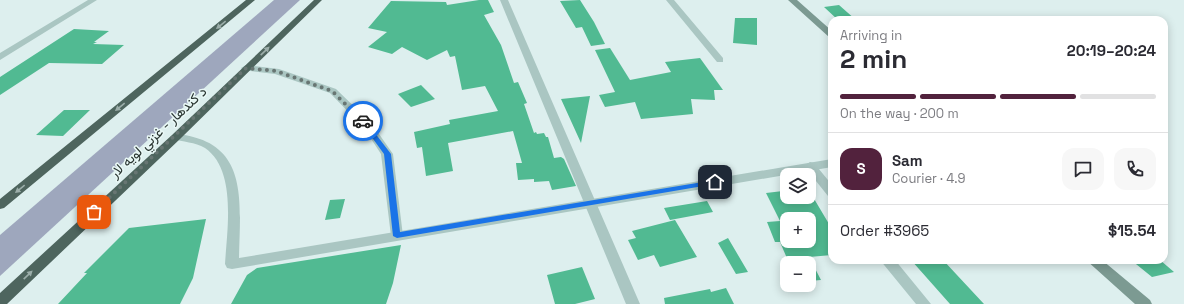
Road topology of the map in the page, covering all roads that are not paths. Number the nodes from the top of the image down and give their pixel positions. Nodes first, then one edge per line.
1 (93, 0) edge
2 (251, 0) edge
3 (318, 0) edge
4 (504, 0) edge
5 (670, 0) edge
6 (792, 0) edge
7 (828, 32) edge
8 (0, 58) edge
9 (720, 60) dead end
10 (246, 68) junction
11 (176, 137) junction
12 (828, 164) edge
13 (810, 166) junction
14 (828, 188) edge
15 (590, 203) junction
16 (0, 205) edge
17 (397, 236) junction
18 (890, 264) edge
19 (1098, 264) edge
20 (0, 302) edge
21 (633, 304) edge
22 (924, 304) edge
23 (1145, 304) edge

1 - 8 street
2 -> 16 highway
10 -> 3 highway, د کندهار - غزني لويه لار
4 - 15 street
5 - 9 street
6 - 7 main road
10 - 11 highway, د کندهار - غزني لويه لار
10 - 17 street
11 - 17 street
20 -> 11 highway, د کندهار - غزني لويه لار
12 - 13 street
13 - 14 street
13 - 15 street
15 - 17 street
15 - 21 street
18 - 22 street
19 - 23 main road

